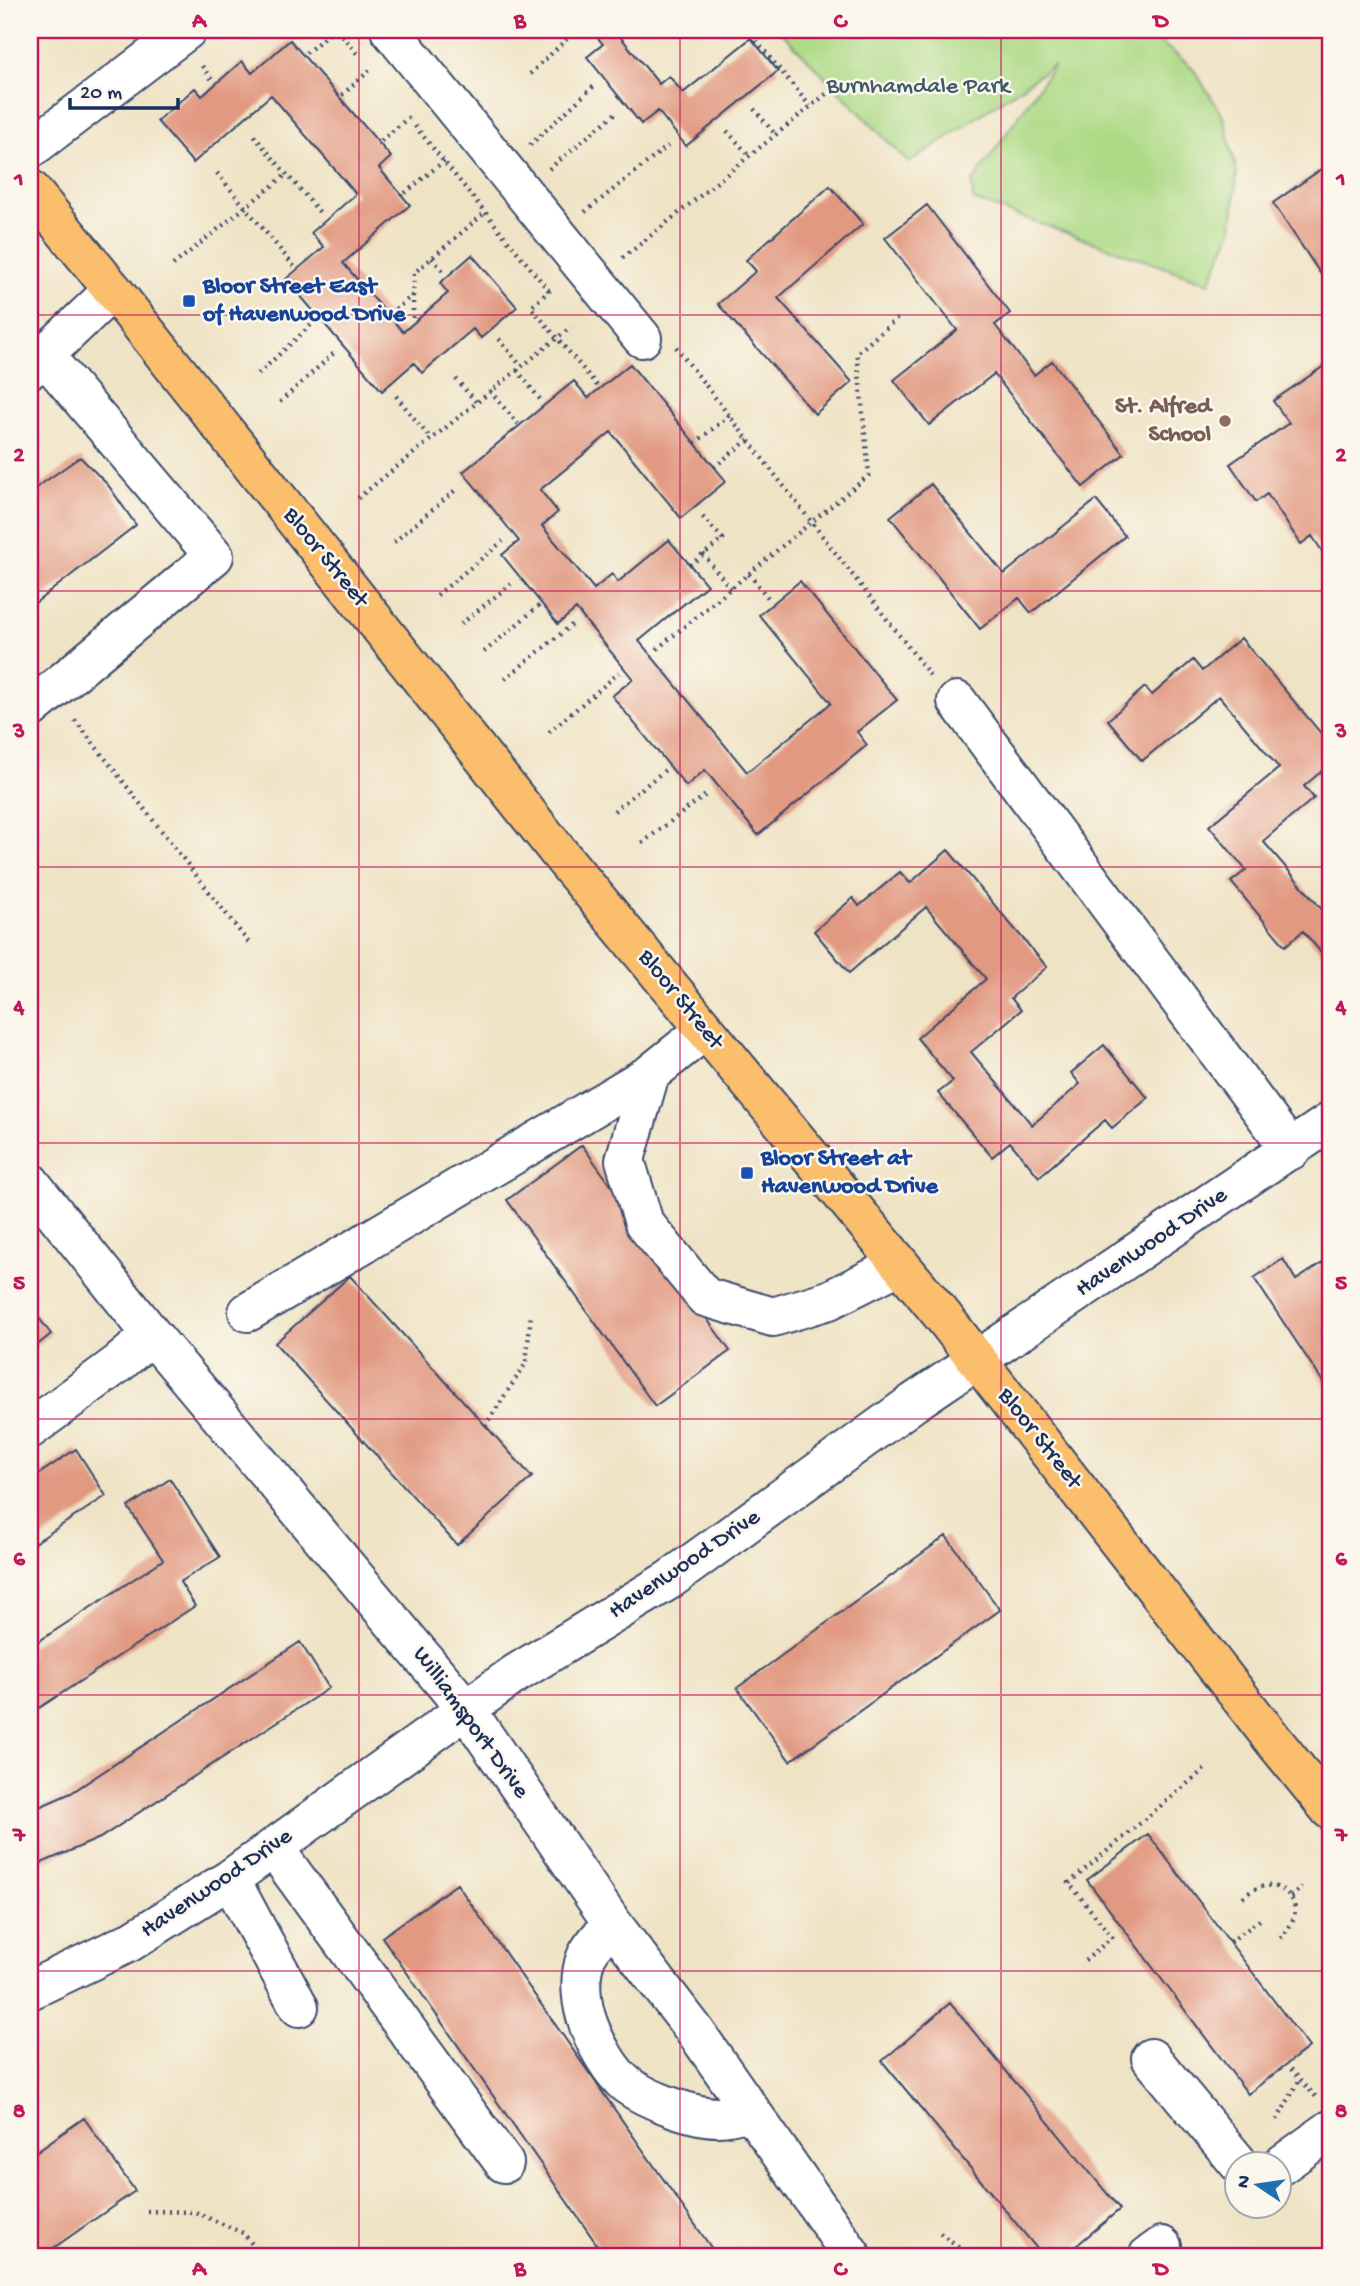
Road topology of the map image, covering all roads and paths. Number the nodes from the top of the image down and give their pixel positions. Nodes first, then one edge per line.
1 (187, 30) edge
2 (335, 30) edge
3 (390, 30) edge
4 (747, 30) edge
5 (574, 32) dead end
6 (306, 53) dead end
7 (370, 70) junction
8 (530, 74) dead end
9 (378, 80) dead end
10 (841, 82) dead end
11 (594, 86) dead end
12 (342, 95) dead end
13 (810, 106) junction
14 (401, 108) dead end
15 (754, 110) dead end
16 (617, 111) dead end
17 (408, 117) junction
18 (727, 131) dead end
19 (775, 134) junction
20 (254, 136) dead end
21 (382, 141) dead end
22 (668, 146) dead end
23 (30, 149) edge
24 (749, 155) junction
25 (444, 161) junction
26 (218, 173) dead end
27 (287, 174) junction
28 (513, 181) junction
29 (30, 189) edge
30 (405, 193) dead end
31 (247, 208) junction
32 (486, 212) junction
33 (322, 215) dead end
34 (432, 258) junction
35 (577, 259) junction
36 (173, 265) dead end
37 (297, 270) dead end
38 (445, 273) dead end
39 (113, 290) junction
40 (549, 290) junction
41 (413, 295) junction
42 (390, 314) dead end
43 (901, 315) dead end
44 (413, 318) dead end
45 (312, 324) dead end
46 (571, 327) dead end
47 (557, 338) junction
48 (499, 339) dead end
49 (657, 339) joint
50 (335, 352) dead end
51 (37, 362) edge
52 (519, 368) junction
53 (258, 374) dead end
54 (456, 379) dead end
55 (600, 388) dead end
56 (490, 391) junction
57 (396, 396) dead end
58 (280, 402) dead end
59 (476, 402) junction
60 (543, 403) dead end
61 (730, 415) junction
62 (518, 424) dead end
63 (431, 439) junction
64 (748, 440) junction
65 (695, 443) dead end
66 (714, 467) dead end
67 (458, 488) dead end
68 (358, 498) dead end
69 (701, 515) dead end
70 (813, 523) junction
71 (503, 541) dead end
72 (394, 542) dead end
73 (703, 554) junction
74 (690, 565) dead end
75 (749, 575) junction
76 (511, 584) dead end
77 (731, 589) junction
78 (437, 595) dead end
79 (769, 599) dead end
80 (541, 604) dead end
81 (461, 624) dead end
82 (573, 624) dead end
83 (657, 649) dead end
84 (484, 652) dead end
85 (620, 673) dead end
86 (505, 679) dead end
87 (945, 690) joint
88 (41, 700) edge
89 (549, 732) dead end
90 (664, 770) dead end
91 (707, 794) dead end
92 (614, 811) dead end
93 (642, 844) dead end
94 (249, 943) dead end
95 (705, 1030) junction
96 (650, 1074) junction
97 (1330, 1122) edge
98 (1291, 1150) junction
99 (30, 1182) edge
100 (899, 1265) junction
101 (248, 1312) dead end
102 (531, 1314) dead end
103 (152, 1335) junction
104 (977, 1359) junction
105 (485, 1426) dead end
106 (30, 1429) edge
107 (466, 1709) junction
108 (1206, 1768) dead end
109 (1330, 1810) edge
110 (274, 1848) junction
111 (230, 1879) junction
112 (1302, 1887) dead end
113 (1243, 1897) dead end
114 (1291, 1897) junction
115 (1261, 1919) dead end
116 (612, 1923) junction
117 (1279, 1940) dead end
118 (1230, 1942) dead end
119 (1085, 1961) dead end
120 (30, 1990) edge
121 (299, 2007) dead end
122 (1151, 2058) dead end
123 (1291, 2069) dead end
124 (750, 2112) junction
125 (1326, 2117) edge
126 (1227, 2150) edge
127 (1294, 2150) edge
128 (505, 2163) dead end
129 (147, 2211) dead end
130 (940, 2232) dead end
131 (262, 2256) edge
132 (852, 2256) edge
133 (972, 2256) edge

1 - 23 street
2 - 6 path
2 - 7 path
3 - 28 street
4 - 13 path
5 - 8 path
7 - 9 path
7 - 12 path
10 - 13 path
11 - 28 path
13 - 19 path
14 - 17 path
15 - 19 path
16 - 28 path
17 - 21 path
17 - 25 path
18 - 24 path
19 - 24 path
20 - 27 path
22 - 35 path
24 - 35 path
25 - 30 path
25 - 32 path
26 - 31 path
27 - 31 path
27 - 33 path
28 - 35 street
29 - 39 main road, Bloor Street
31 - 36 path
31 - 37 path
32 - 34 path
32 - 40 path
34 - 38 path
34 - 41 path
35 - 40 path
35 - 49 street
39 - 51 street
39 - 95 main road, Bloor Street
40 - 47 path
41 - 42 path
41 - 44 path
43 - 70 path
45 - 53 path
46 - 47 path
47 - 52 path
47 - 55 path
48 - 52 path
49 - 61 path
50 - 58 path
51 - 88 street
52 - 56 path
52 - 60 path
54 - 59 path
56 - 59 path
56 - 62 path
57 - 63 path
59 - 63 path
61 - 64 path
61 - 65 path
63 - 68 path
64 - 66 path
64 - 70 path
67 - 72 path
69 - 73 path
70 - 75 path
70 - 87 path
71 - 78 path
73 - 74 path
73 - 77 path
75 - 77 path
75 - 79 path
76 - 81 path
77 - 83 path
80 - 84 path
82 - 86 path
85 - 89 path
87 - 98 street
88 - 94 path
90 - 92 path
91 - 93 path
95 - 96 street
95 - 100 main road, Bloor Street
96 - 100 street
96 - 101 street
97 - 98 street, Havenwood Drive
98 - 104 street, Havenwood Drive
99 - 103 street, Williamsport Drive
100 - 104 main road, Bloor Street
102 - 105 path
103 - 106 street
103 - 107 street, Williamsport Drive
104 - 107 street, Havenwood Drive
104 - 109 main road, Bloor Street
107 - 110 street, Havenwood Drive
107 - 116 street, Williamsport Drive
108 - 119 path
110 - 111 street, Havenwood Drive
110 - 128 street
111 - 120 street, Havenwood Drive
111 - 121 street
112 - 114 path
113 - 114 path
114 - 117 path
115 - 118 path
116 - 124 street, Williamsport Drive
116 - 124 street
122 - 126 street
123 - 125 path
124 - 132 street, Williamsport Drive
125 - 127 street
129 - 131 path
130 - 133 path

